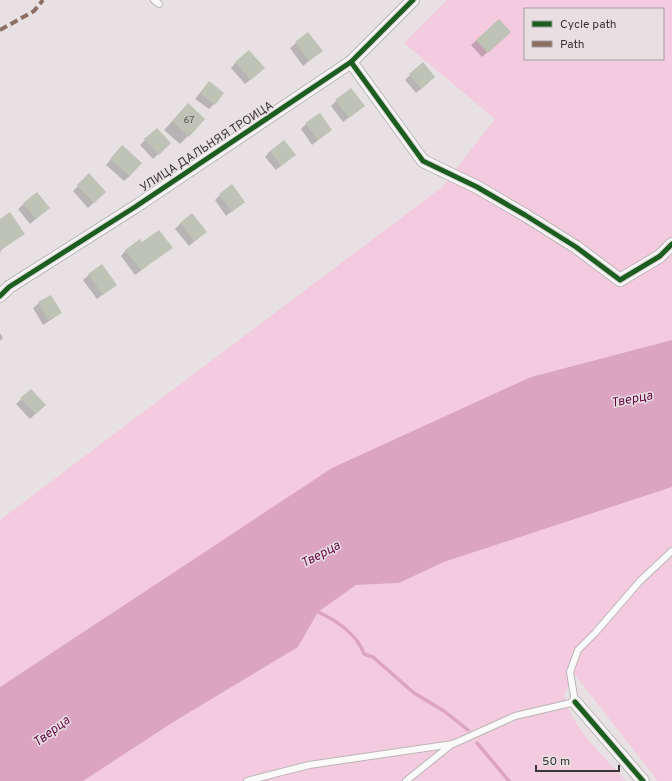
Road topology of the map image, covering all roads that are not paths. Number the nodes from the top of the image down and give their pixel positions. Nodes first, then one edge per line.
1 (413, 0) edge
2 (351, 62) junction
3 (672, 244) edge
4 (0, 296) edge
5 (672, 551) edge
6 (575, 702) junction
7 (453, 744) junction
8 (247, 781) edge
9 (406, 781) edge
10 (643, 781) edge

1 - 2 street, УЛИЦА ДАЛЬНЯЯ ТРОИЦА
2 - 3 street
2 - 4 street, УЛИЦА ДАЛЬНЯЯ ТРОИЦА
5 - 6 lane
6 - 7 lane
6 - 10 street
7 - 8 lane
7 - 9 lane

